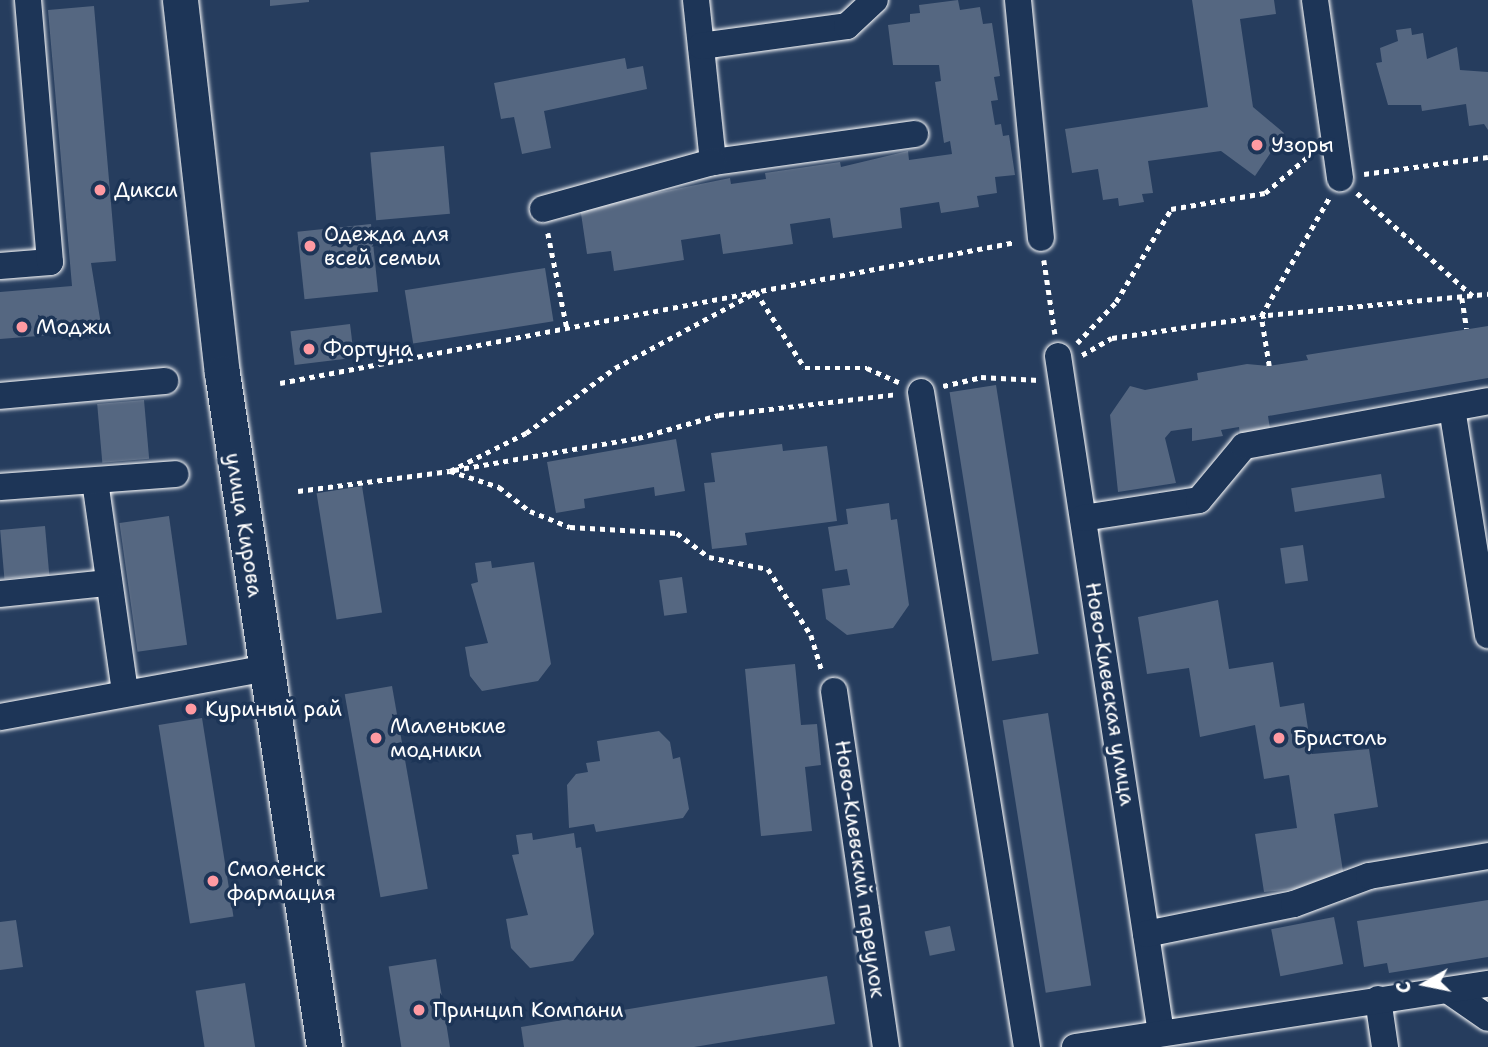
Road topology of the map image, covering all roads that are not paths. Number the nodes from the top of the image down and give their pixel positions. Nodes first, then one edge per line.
1 (28, 0) edge
2 (180, 0) edge
3 (696, 0) edge
4 (875, 0) edge
5 (1018, 0) edge
6 (1315, 0) edge
7 (701, 46) junction
8 (915, 134) dead end
9 (713, 162) junction
10 (1340, 178) road end
11 (543, 209) road end
12 (1041, 238) road end
13 (0, 266) edge
14 (1060, 367) road end
15 (165, 381) dead end
16 (922, 391) road end
17 (0, 397) edge
18 (1488, 401) edge
19 (1452, 408) junction
20 (176, 474) dead end
21 (95, 481) junction
22 (0, 487) edge
23 (1083, 518) junction
24 (107, 583) junction
25 (0, 594) edge
26 (1488, 635) edge
27 (266, 668) junction
28 (834, 691) road end
29 (125, 693) junction
30 (0, 717) edge
31 (1488, 856) edge
32 (1146, 934) junction
33 (1488, 984) edge
34 (1450, 990) junction
35 (1378, 999) junction
36 (1488, 1018) edge
37 (1161, 1032) junction
38 (1208, 1036) edge
39 (1132, 1042) edge
40 (324, 1047) edge
41 (886, 1047) edge
42 (1027, 1047) edge
43 (1075, 1047) edge
44 (1385, 1047) edge

1 - 13 street
2 - 27 main road, улица Кирова
3 - 7 street
4 - 7 street
5 - 12 street
6 - 10 street
7 - 9 street
8 - 9 street
9 - 11 street
14 - 23 street, Ново-Киевская улица
15 - 17 street
16 - 42 street
18 - 19 street
19 - 23 street
19 - 26 street
20 - 21 street
21 - 22 street
21 - 24 street
23 - 32 street, Ново-Киевская улица
24 - 25 street
24 - 29 street
27 - 29 street
27 - 40 main road, улица Кирова
28 - 41 street, Ново-Киевский переулок
29 - 30 street
31 - 32 street
32 - 37 street, Ново-Киевская улица
33 - 34 street
34 - 35 street
34 - 36 street
35 - 38 street
35 - 44 street
37 - 38 street
37 - 39 street
39 - 43 street

